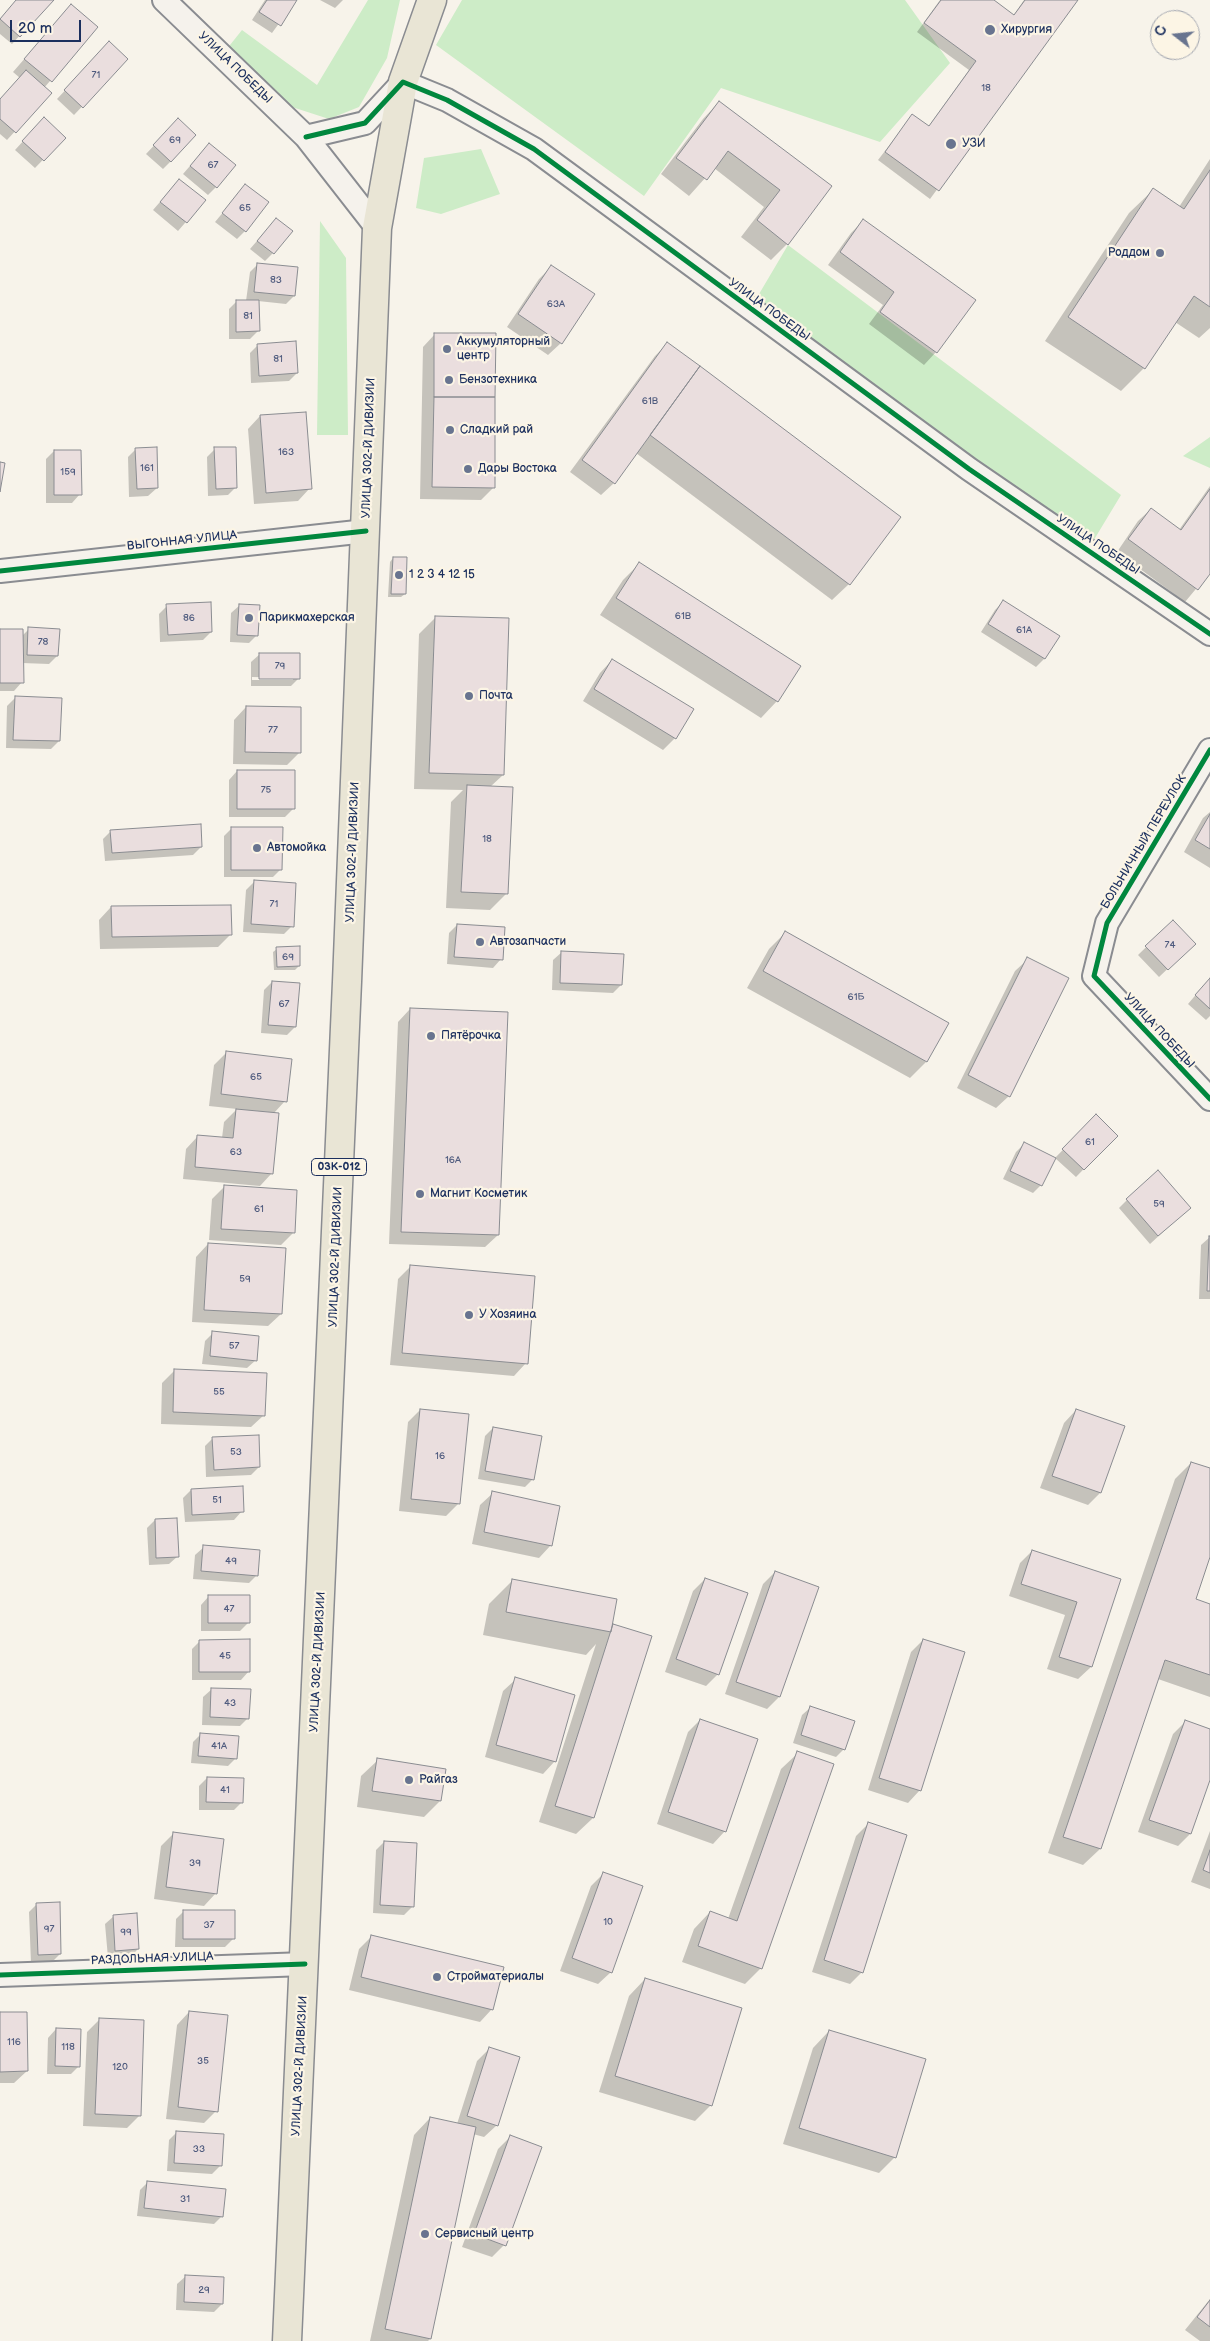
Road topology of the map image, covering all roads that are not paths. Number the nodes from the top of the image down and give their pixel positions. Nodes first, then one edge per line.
1 (164, 0) edge
2 (432, 0) edge
3 (403, 82) junction
4 (306, 137) junction
5 (377, 228) junction
6 (366, 531) junction
7 (0, 571) edge
8 (1210, 634) edge
9 (1210, 750) edge
10 (1094, 976) joint
11 (1210, 1099) edge
12 (305, 1964) junction
13 (0, 1975) edge
14 (287, 2341) edge

1 - 4 street, УЛИЦА ПОБЕДЫ
2 - 3 main road, УЛИЦА 302-Й ДИВИЗИИ / 03К-012
3 - 4 street
3 - 5 main road, УЛИЦА 302-Й ДИВИЗИИ / 03К-012
3 - 8 street, УЛИЦА ПОБЕДЫ
4 - 5 street, УЛИЦА ПОБЕДЫ
5 - 6 main road, УЛИЦА 302-Й ДИВИЗИИ / 03К-012
6 - 7 street, ВЫГОННАЯ УЛИЦА
6 - 12 main road, УЛИЦА 302-Й ДИВИЗИИ / 03К-012
9 - 10 street, БОЛЬНИЧНЫЙ ПЕРЕУЛОК
10 - 11 street, УЛИЦА ПОБЕДЫ
12 - 13 street, РАЗДОЛЬНАЯ УЛИЦА
12 - 14 main road, УЛИЦА 302-Й ДИВИЗИИ / 03К-012

